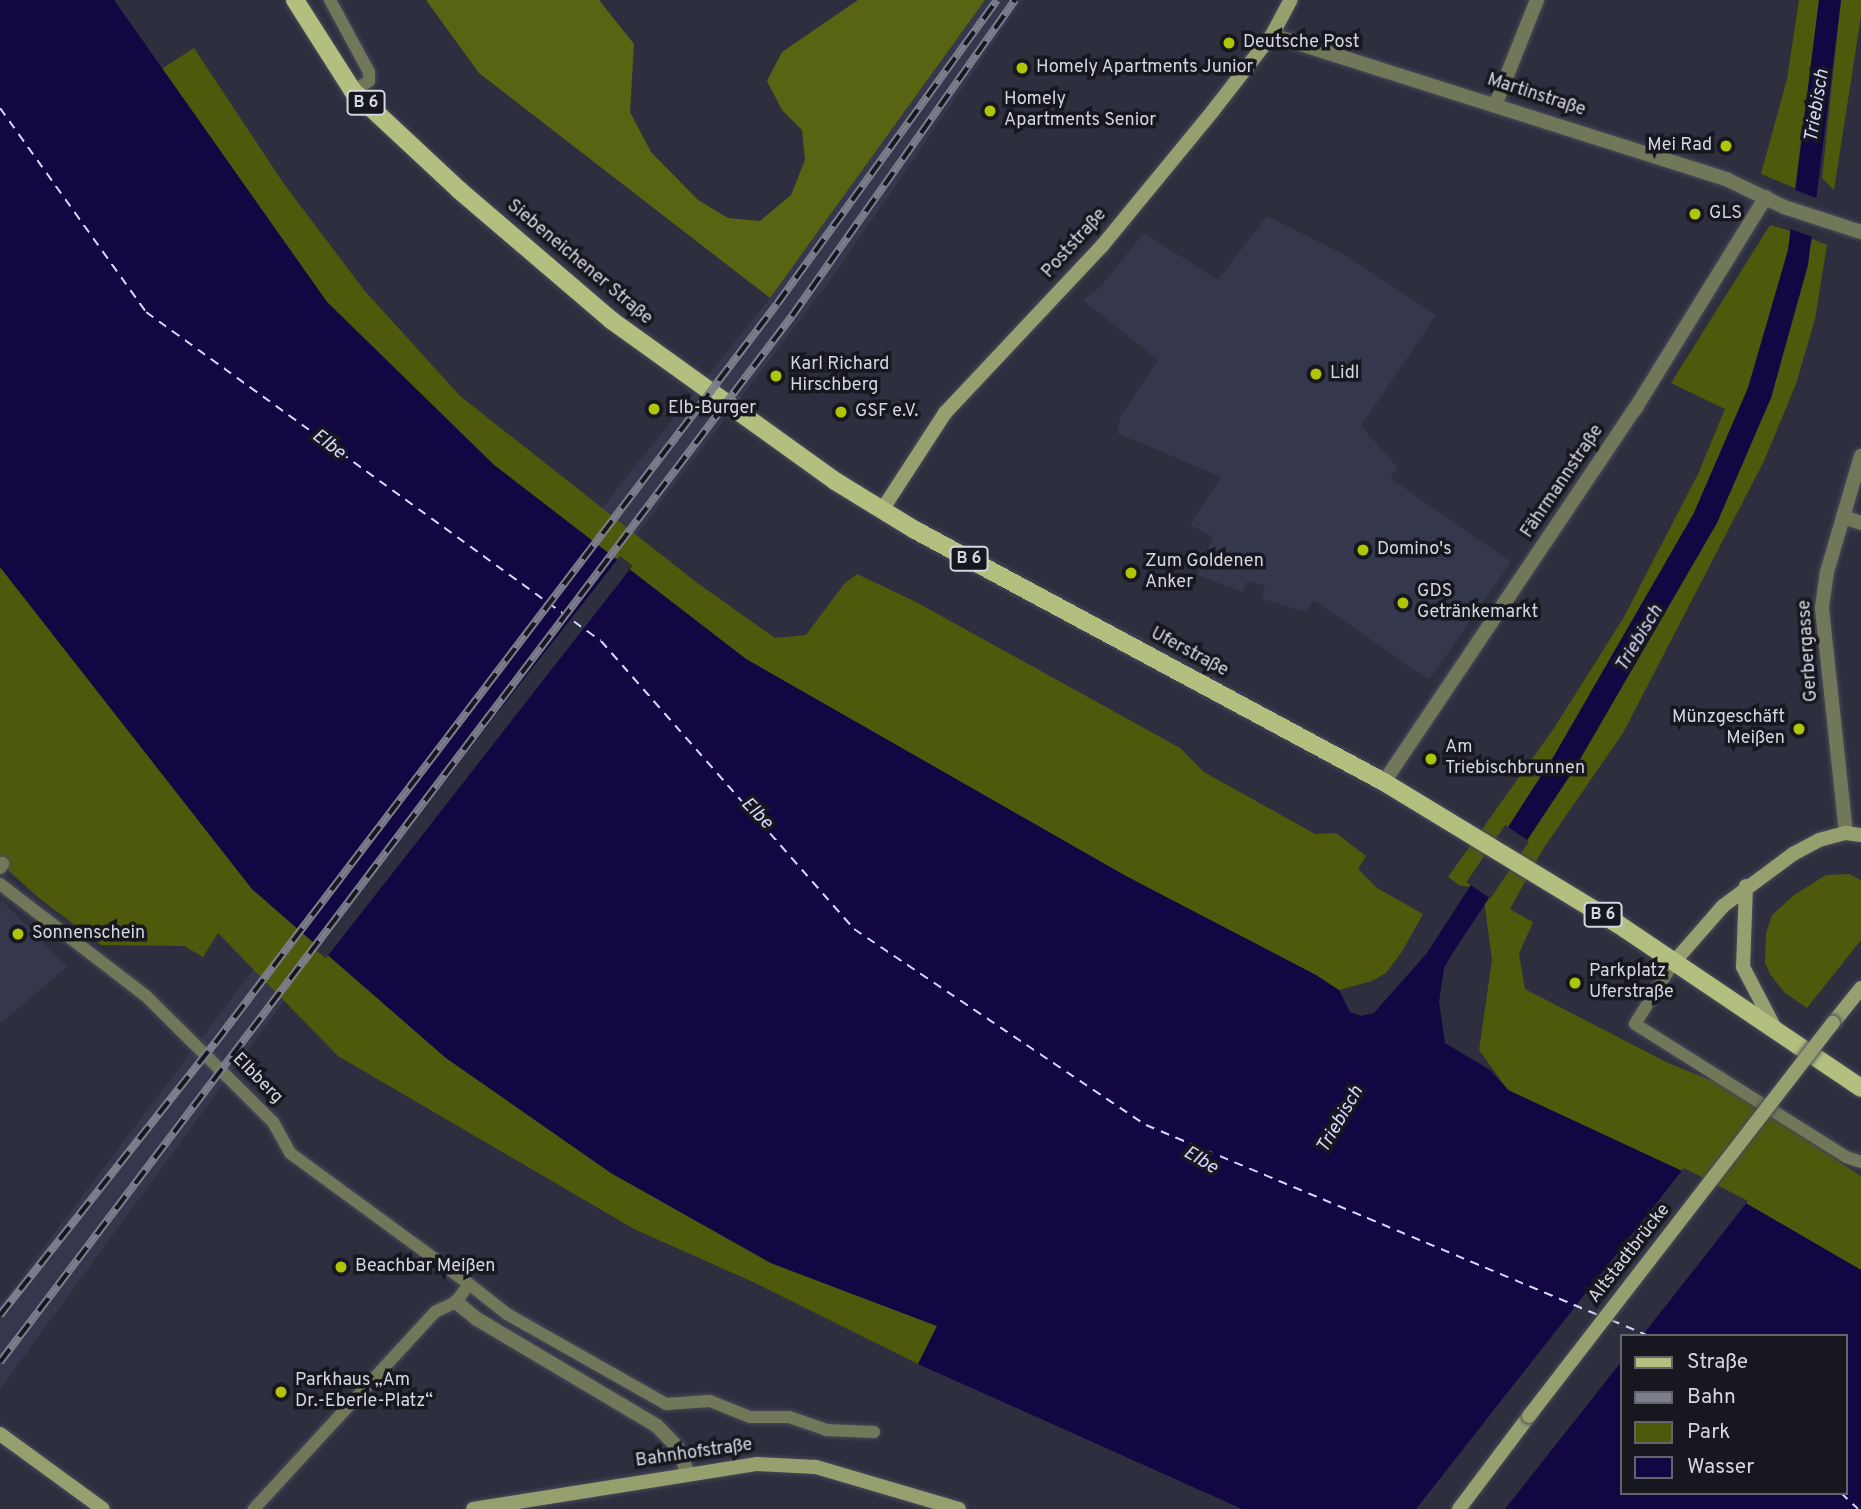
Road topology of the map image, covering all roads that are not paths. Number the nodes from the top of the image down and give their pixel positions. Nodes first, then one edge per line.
1 (295, 0) edge
2 (330, 0) edge
3 (1292, 0) edge
4 (1537, 0) edge
5 (1272, 35) junction
6 (353, 91) junction
7 (1496, 103) junction
8 (1766, 197) junction
9 (1861, 232) edge
10 (1861, 456) edge
11 (882, 510) junction
12 (1843, 517) junction
13 (1861, 523) edge
14 (1384, 782) junction
15 (1846, 833) junction
16 (1861, 835) edge
17 (0, 884) edge
18 (1746, 886) junction
19 (1674, 962) junction
20 (1861, 988) edge
21 (1777, 1031) junction
22 (1861, 1088) edge
23 (1861, 1162) edge
24 (468, 1284) junction
25 (456, 1302) junction
26 (873, 1432) dead end
27 (0, 1434) edge
28 (688, 1473) junction
29 (103, 1509) edge
30 (254, 1509) edge
31 (473, 1509) edge
32 (959, 1509) edge
33 (1459, 1509) edge

1 - 6 main road, Siebeneichener Straße / B 6
2 - 6 lane
3 - 5 main road, Poststraße
4 - 7 street
5 - 7 street, Martinstraße
5 - 11 main road, Poststraße
6 - 11 main road, Siebeneichener Straße / B 6
7 - 8 street, Martinstraße
8 - 9 street, Martinstraße
8 - 14 street, Fährmannstraße
10 - 12 street, Gerbergasse
11 - 14 main road, Uferstraße / B 6
12 - 13 street
12 - 15 street, Gerbergasse
14 - 19 main road, Uferstraße / B 6
15 - 16 main road
15 - 18 main road
17 - 24 lane, Elbberg
18 - 19 main road
18 - 21 main road
19 - 21 main road, B 6
19 - 23 lane
20 - 33 main road, Altstadtbrücke, bridge
21 - 22 main road, B 6
24 - 25 lane
24 - 26 lane, Elbberg
25 - 28 street
25 - 30 lane
27 - 29 main road
28 - 31 main road, Bahnhofstraße
28 - 32 main road, Bahnhofstraße

